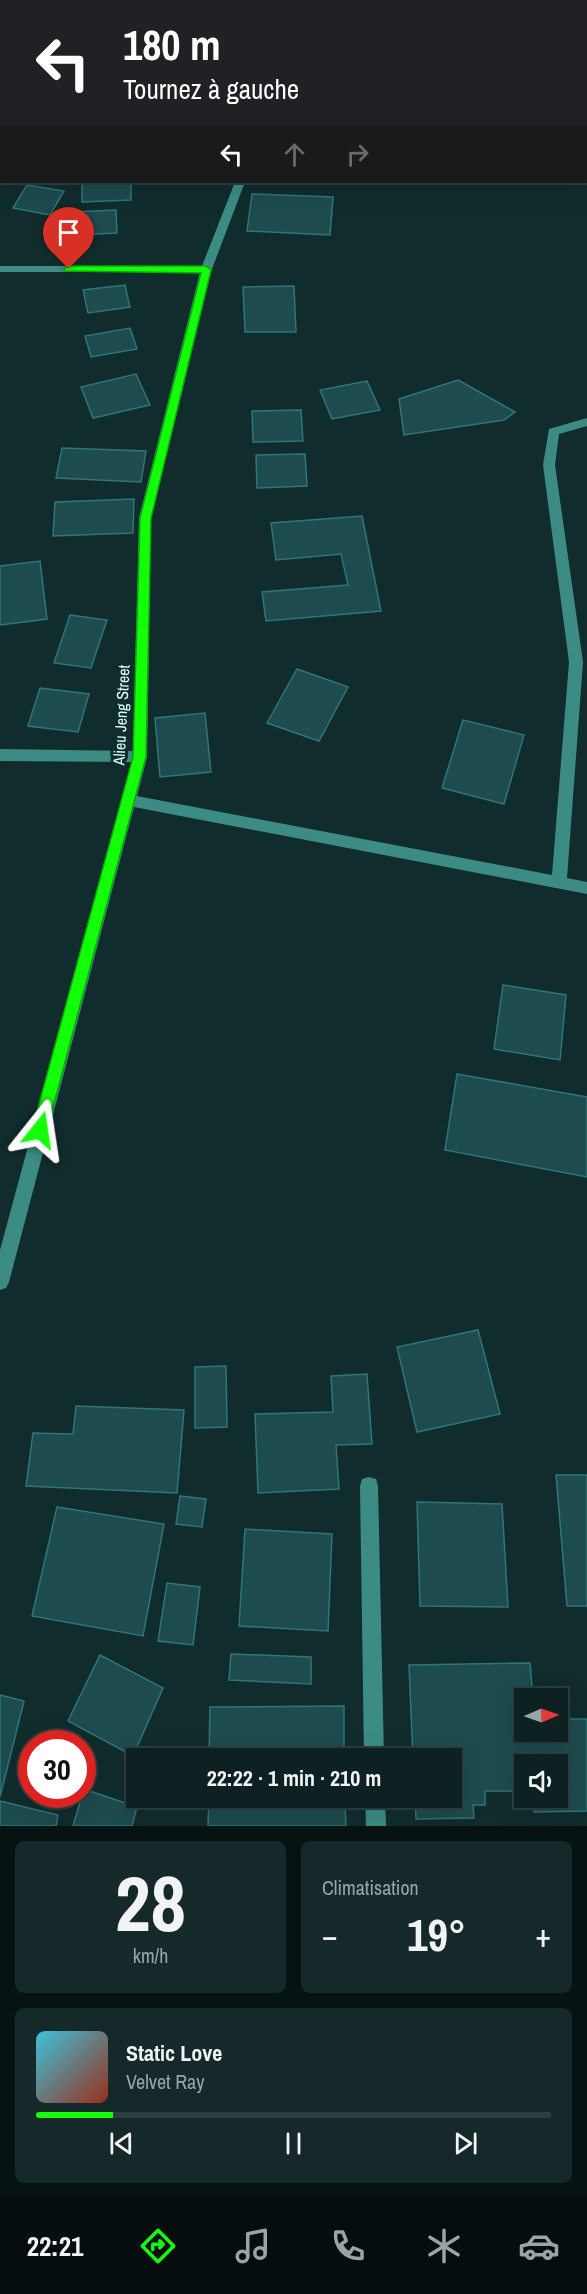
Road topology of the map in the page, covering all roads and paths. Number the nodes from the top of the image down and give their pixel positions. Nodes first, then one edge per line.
1 (240, 183) edge
2 (0, 269) edge
3 (206, 270) junction
4 (587, 422) edge
5 (0, 755) edge
6 (140, 757) junction
7 (128, 800) junction
8 (559, 882) junction
9 (587, 888) edge
10 (0, 1282) edge
11 (369, 1486) dead end
12 (374, 1748) edge
13 (375, 1808) edge
14 (376, 1826) edge

1 - 3 street, Alieu Jeng Street
2 - 3 street
3 - 6 street, Alieu Jeng Street
4 - 8 street
5 - 6 street
6 - 7 street, Alieu Jeng Street
7 - 8 street
7 - 10 street, Alieu Jeng Street
8 - 9 street
11 - 12 street
13 - 14 street

